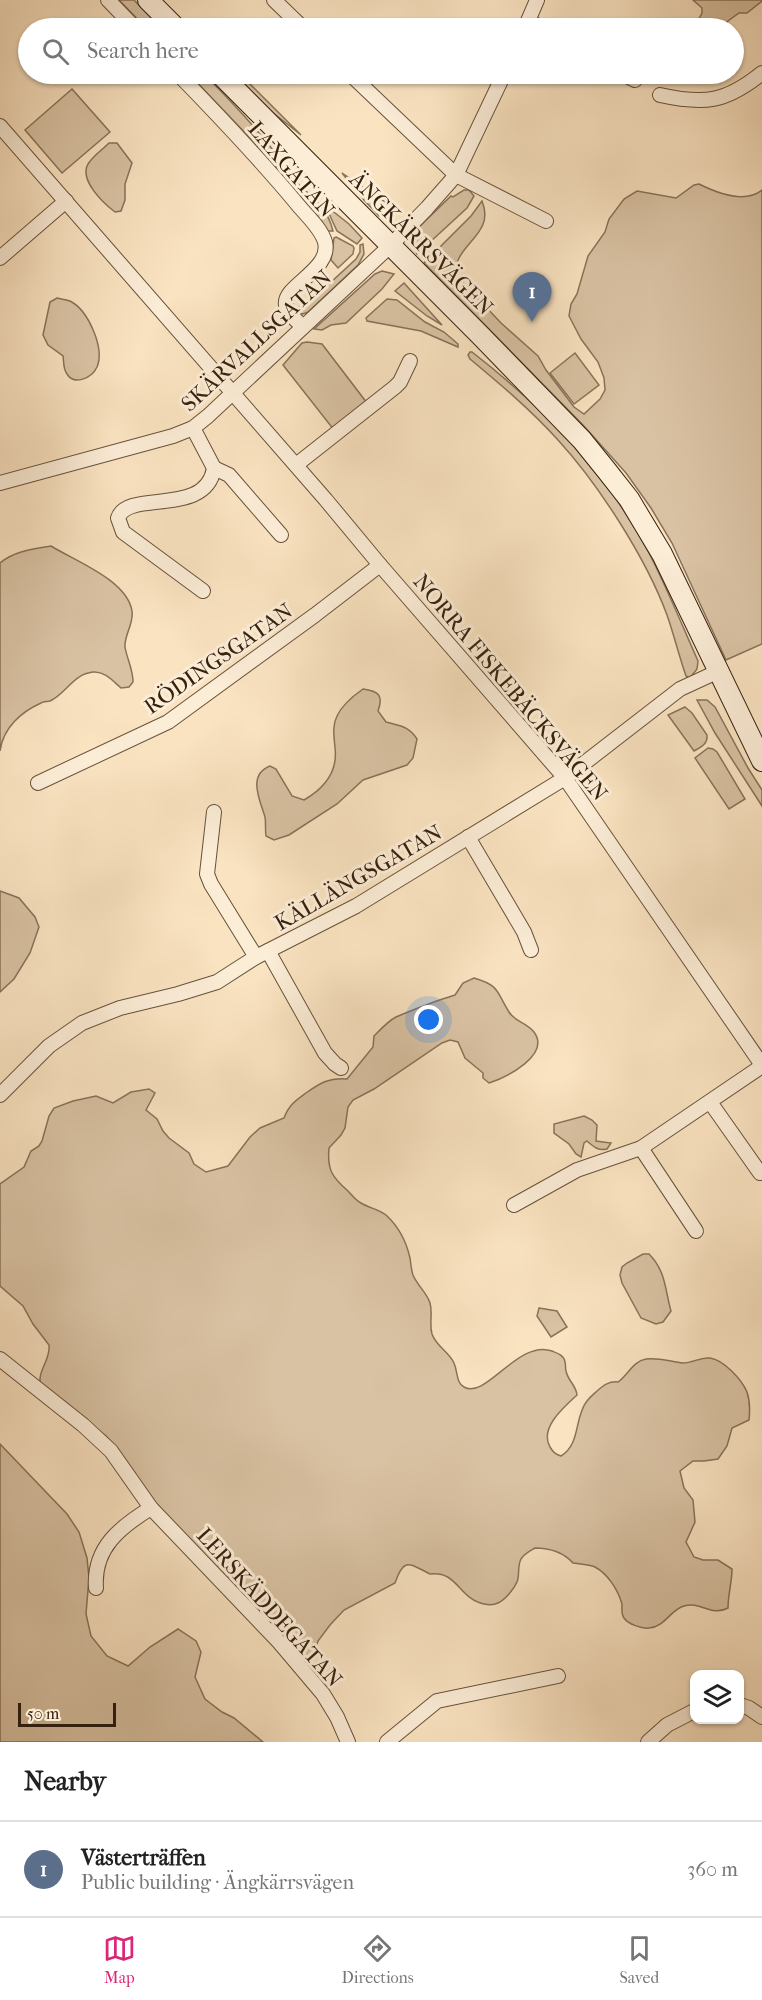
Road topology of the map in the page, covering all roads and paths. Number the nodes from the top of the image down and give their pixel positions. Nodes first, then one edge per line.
1 (108, 0) edge
2 (148, 0) edge
3 (274, 0) edge
4 (537, 0) edge
5 (125, 18) edge
6 (166, 18) edge
7 (293, 18) edge
8 (529, 18) edge
9 (762, 73) edge
10 (187, 84) edge
11 (230, 84) edge
12 (360, 84) edge
13 (499, 84) edge
14 (660, 95) dead end
15 (0, 126) edge
16 (456, 175) junction
17 (66, 201) junction
18 (546, 221) dead end
19 (391, 245) junction
20 (0, 258) edge
21 (302, 326) junction
22 (410, 361) dead end
23 (232, 394) junction
24 (193, 428) junction
25 (296, 465) junction
26 (214, 468) junction
27 (0, 483) edge
28 (281, 535) dead end
29 (380, 565) junction
30 (203, 591) dead end
31 (719, 671) junction
32 (762, 761) edge
33 (565, 778) junction
34 (38, 783) dead end
35 (214, 812) dead end
36 (468, 837) junction
37 (531, 950) dead end
38 (262, 954) junction
39 (762, 1066) edge
40 (341, 1068) dead end
41 (1, 1091) edge
42 (710, 1102) junction
43 (641, 1148) junction
44 (760, 1173) dead end
45 (514, 1205) dead end
46 (696, 1231) dead end
47 (0, 1359) edge
48 (151, 1508) junction
49 (96, 1588) dead end
50 (558, 1676) dead end
51 (744, 1706) edge
52 (690, 1713) edge
53 (762, 1717) edge
54 (348, 1742) edge
55 (387, 1742) edge
56 (648, 1742) edge

1 - 5 street
2 - 6 street
3 - 7 street
4 - 8 street
9 - 14 street
10 - 21 street, LAXGATAN
11 - 19 street, ÄNGKÄRRSVÄGEN
12 - 16 street
13 - 16 street, SKÄRVALLSGATAN
15 - 17 street, NORRA FISKEBÄCKSVÄGEN
16 - 18 street
16 - 19 street, SKÄRVALLSGATAN
17 - 20 street
17 - 23 street, NORRA FISKEBÄCKSVÄGEN
19 - 21 street, SKÄRVALLSGATAN
19 - 31 street, ÄNGKÄRRSVÄGEN
21 - 23 street, SKÄRVALLSGATAN
22 - 25 street
23 - 24 street, SKÄRVALLSGATAN
23 - 25 street, NORRA FISKEBÄCKSVÄGEN
24 - 26 street
24 - 27 street, SKÄRVALLSGATAN
25 - 29 street, NORRA FISKEBÄCKSVÄGEN
26 - 28 street
26 - 30 street
29 - 33 street, NORRA FISKEBÄCKSVÄGEN
29 - 34 street, RÖDINGSGATAN
31 - 32 street, ÄNGKÄRRSVÄGEN
31 - 33 street, KÄLLÄNGSGATAN
33 - 36 street, KÄLLÄNGSGATAN
33 - 39 street, NORRA FISKEBÄCKSVÄGEN
35 - 38 street, KÄLLÄNGSGATAN
36 - 37 street, KÄLLÄNGSGATAN
36 - 38 street, KÄLLÄNGSGATAN
38 - 40 street, KÄLLÄNGSGATAN
38 - 41 street, KÄLLÄNGSGATAN
39 - 42 street
42 - 43 street
42 - 44 street
43 - 45 street
43 - 46 street
47 - 48 street, LERSKÄDDEGATAN
48 - 49 street
48 - 54 street, LERSKÄDDEGATAN
50 - 55 street
51 - 53 street
52 - 56 street

